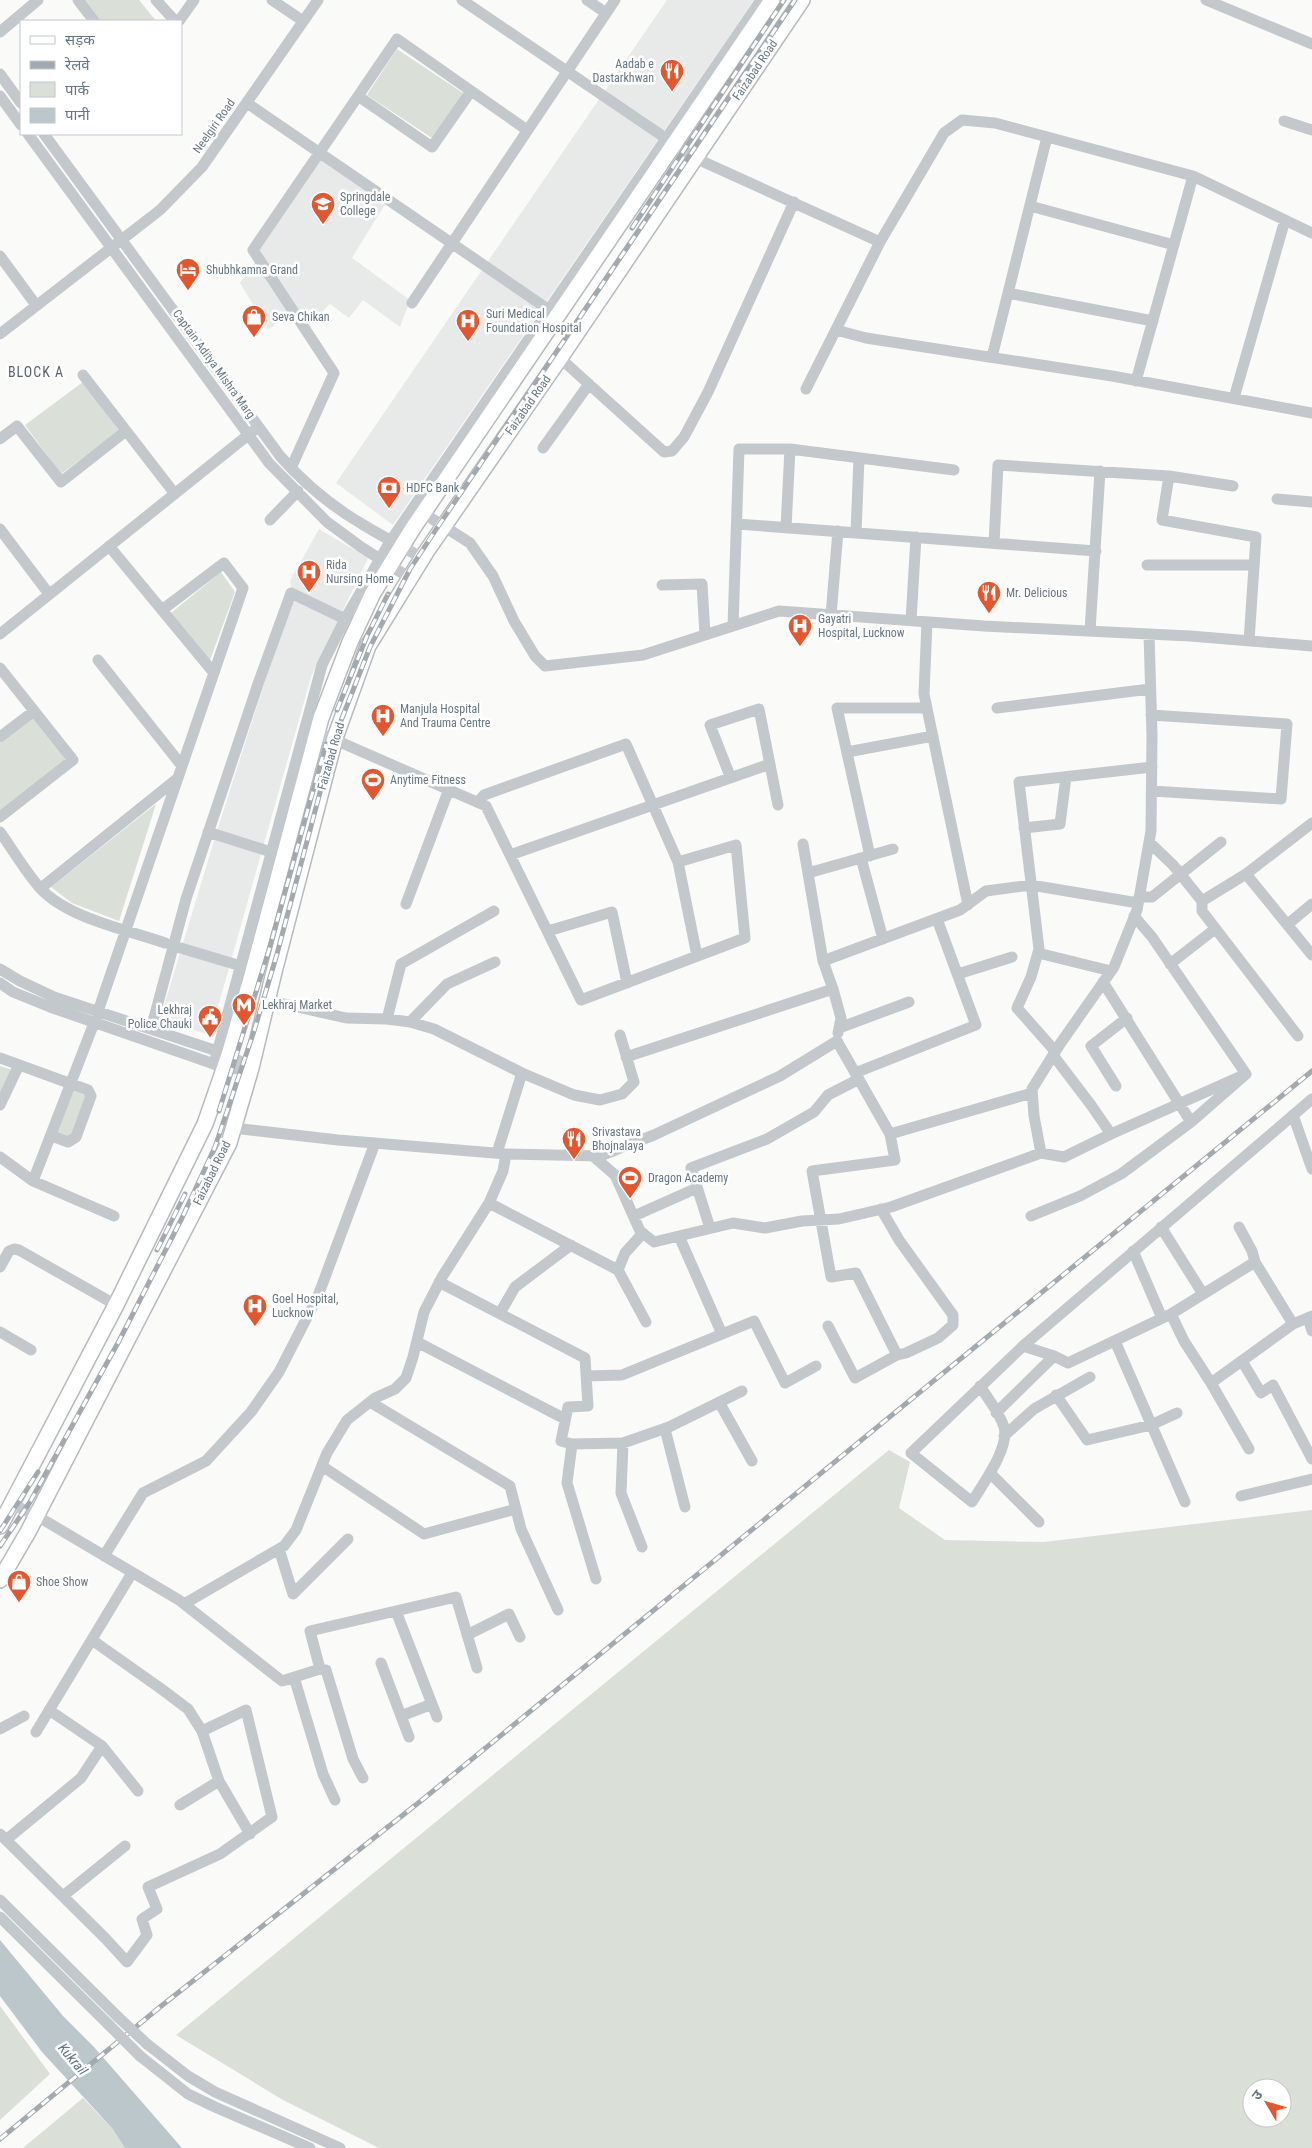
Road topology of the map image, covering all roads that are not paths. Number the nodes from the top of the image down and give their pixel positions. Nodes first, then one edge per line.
1 (38, 0) edge
2 (78, 0) edge
3 (156, 0) edge
4 (194, 0) edge
5 (272, 0) edge
6 (318, 0) edge
7 (462, 0) edge
8 (587, 0) edge
9 (615, 0) edge
10 (761, 0) edge
11 (772, 0) edge
12 (802, 0) edge
13 (1210, 1) edge
14 (606, 14) junction
15 (93, 20) edge
16 (174, 20) edge
17 (180, 20) edge
18 (303, 21) junction
19 (0, 32) edge
20 (1312, 44) edge
21 (567, 72) junction
22 (0, 74) edge
23 (471, 91) junction
24 (0, 96) edge
25 (358, 96) junction
26 (20, 102) edge
27 (247, 103) junction
28 (1284, 121) dead end
29 (20, 124) edge
30 (527, 130) junction
31 (1312, 130) edge
32 (29, 135) edge
33 (45, 135) edge
34 (1046, 137) junction
35 (670, 142) junction
36 (320, 152) junction
37 (695, 158) junction
38 (1192, 176) junction
39 (794, 202) junction
40 (1030, 206) junction
41 (1285, 220) junction
42 (1312, 233) edge
43 (122, 240) junction
44 (880, 242) junction
45 (451, 243) junction
46 (1174, 244) junction
47 (111, 247) junction
48 (0, 256) edge
49 (1008, 293) junction
50 (412, 303) dead end
51 (36, 305) junction
52 (553, 313) junction
53 (1153, 321) junction
54 (836, 330) junction
55 (0, 334) edge
56 (560, 358) junction
57 (992, 358) junction
58 (83, 374) dead end
59 (1136, 381) junction
60 (589, 384) junction
61 (806, 389) dead end
62 (1234, 398) junction
63 (1312, 413) edge
64 (259, 427) junction
65 (126, 431) junction
66 (249, 435) junction
67 (0, 439) edge
68 (543, 448) dead end
69 (790, 449) junction
70 (859, 458) junction
71 (291, 468) junction
72 (954, 470) dead end
73 (1100, 472) junction
74 (1169, 476) junction
75 (1233, 486) dead end
76 (298, 491) junction
77 (174, 494) junction
78 (1277, 499) dead end
79 (1312, 502) edge
80 (424, 513) junction
81 (270, 520) dead end
82 (737, 524) junction
83 (444, 526) junction
84 (786, 527) junction
85 (0, 530) edge
86 (838, 531) junction
87 (856, 532) junction
88 (916, 537) junction
89 (397, 543) junction
90 (994, 543) junction
91 (110, 546) junction
92 (1096, 550) junction
93 (422, 558) junction
94 (385, 562) junction
95 (1147, 565) dead end
96 (1254, 565) junction
97 (410, 578) junction
98 (662, 585) dead end
99 (49, 594) junction
100 (162, 610) junction
101 (831, 615) junction
102 (345, 619) junction
103 (910, 620) junction
104 (927, 622) junction
105 (733, 626) junction
106 (1090, 631) junction
107 (0, 634) edge
108 (1148, 634) junction
109 (705, 635) junction
110 (1249, 641) junction
111 (1312, 646) edge
112 (98, 660) dead end
113 (0, 668) edge
114 (214, 673) junction
115 (1150, 689) junction
116 (927, 708) junction
117 (997, 708) dead end
118 (34, 711) junction
119 (1151, 715) junction
120 (317, 732) junction
121 (933, 736) junction
122 (0, 737) edge
123 (335, 738) junction
124 (847, 752) junction
125 (770, 764) junction
126 (182, 766) junction
127 (1152, 767) junction
128 (730, 776) junction
129 (1066, 777) junction
130 (178, 778) junction
131 (449, 790) junction
132 (1152, 791) junction
133 (478, 802) junction
134 (778, 805) dead end
135 (654, 806) junction
136 (0, 817) edge
137 (1312, 823) edge
138 (1024, 828) junction
139 (0, 832) edge
140 (208, 832) junction
141 (1150, 842) junction
142 (1221, 842) dead end
143 (803, 844) dead end
144 (893, 849) dead end
145 (272, 852) junction
146 (510, 855) junction
147 (865, 857) junction
148 (678, 862) junction
149 (808, 873) junction
150 (1246, 874) junction
151 (1181, 875) junction
152 (1031, 885) junction
153 (41, 888) junction
154 (1139, 900) junction
155 (1202, 901) junction
156 (406, 904) dead end
157 (1312, 904) edge
158 (968, 905) junction
159 (494, 911) dead end
160 (1134, 916) junction
161 (938, 919) junction
162 (1288, 924) junction
163 (1215, 928) junction
164 (126, 930) junction
165 (548, 931) junction
166 (883, 939) junction
167 (170, 944) junction
168 (1038, 952) junction
169 (1312, 955) edge
170 (697, 956) junction
171 (1012, 957) dead end
172 (822, 961) junction
173 (494, 962) dead end
174 (1170, 964) junction
175 (240, 966) junction
176 (0, 969) edge
177 (1111, 971) junction
178 (958, 974) junction
179 (1103, 982) junction
180 (0, 983) edge
181 (627, 983) junction
182 (833, 989) junction
183 (267, 1000) junction
184 (909, 1002) dead end
185 (98, 1012) junction
186 (1126, 1018) junction
187 (388, 1019) junction
188 (410, 1022) junction
189 (94, 1023) junction
190 (839, 1028) junction
191 (151, 1030) junction
192 (620, 1035) dead end
193 (1298, 1036) dead end
194 (837, 1041) junction
195 (1054, 1053) junction
196 (626, 1057) junction
197 (0, 1058) edge
198 (221, 1060) junction
199 (19, 1065) junction
200 (251, 1068) junction
201 (522, 1073) junction
202 (1246, 1074) junction
203 (857, 1076) junction
204 (72, 1083) junction
205 (1116, 1086) dead end
206 (1032, 1093) junction
207 (1312, 1099) edge
208 (1180, 1104) junction
209 (0, 1105) edge
210 (1293, 1115) junction
211 (1191, 1122) junction
212 (233, 1128) junction
213 (890, 1134) junction
214 (1111, 1134) junction
215 (52, 1136) junction
216 (375, 1143) junction
217 (501, 1153) junction
218 (1041, 1153) junction
219 (594, 1156) junction
220 (0, 1157) edge
221 (1312, 1168) edge
222 (33, 1181) junction
223 (697, 1188) junction
224 (489, 1203) junction
225 (881, 1209) junction
226 (114, 1216) dead end
227 (634, 1216) junction
228 (1031, 1216) dead end
229 (820, 1220) junction
230 (1161, 1227) junction
231 (1239, 1227) dead end
232 (710, 1228) junction
233 (643, 1233) junction
234 (679, 1236) junction
235 (570, 1245) junction
236 (1133, 1251) junction
237 (1255, 1262) junction
238 (0, 1267) edge
239 (618, 1270) junction
240 (439, 1282) junction
241 (1204, 1294) junction
242 (116, 1305) junction
243 (500, 1313) junction
244 (1166, 1316) junction
245 (1310, 1317) edge
246 (646, 1322) dead end
247 (1293, 1324) junction
248 (828, 1326) dead end
249 (1312, 1331) edge
250 (0, 1332) edge
251 (722, 1334) junction
252 (1115, 1341) junction
253 (417, 1342) junction
254 (1023, 1346) junction
255 (31, 1350) dead end
256 (897, 1355) junction
257 (1054, 1356) junction
258 (1242, 1361) junction
259 (816, 1366) dead end
260 (586, 1376) junction
261 (1090, 1377) dead end
262 (1211, 1382) junction
263 (980, 1386) junction
264 (742, 1391) dead end
265 (1056, 1395) junction
266 (370, 1402) junction
267 (719, 1402) junction
268 (996, 1413) junction
269 (1177, 1413) dead end
270 (565, 1419) junction
271 (1152, 1425) junction
272 (665, 1429) junction
273 (1004, 1436) junction
274 (623, 1443) junction
275 (572, 1444) junction
276 (1248, 1449) dead end
277 (1312, 1459) edge
278 (752, 1461) dead end
279 (322, 1466) junction
280 (990, 1473) junction
281 (1312, 1478) edge
282 (1241, 1496) dead end
283 (1186, 1502) dead end
284 (12, 1504) junction
285 (685, 1507) dead end
286 (516, 1509) junction
287 (37, 1516) junction
288 (1039, 1522) dead end
289 (0, 1526) edge
290 (348, 1539) dead end
291 (642, 1547) dead end
292 (279, 1549) junction
293 (104, 1556) junction
294 (132, 1573) junction
295 (596, 1579) dead end
296 (0, 1580) edge
297 (184, 1604) junction
298 (558, 1610) dead end
299 (396, 1611) junction
300 (467, 1635) junction
301 (520, 1636) dead end
302 (92, 1640) junction
303 (381, 1663) dead end
304 (478, 1668) dead end
305 (320, 1669) junction
306 (294, 1677) junction
307 (432, 1704) junction
308 (49, 1710) junction
309 (24, 1716) dead end
310 (401, 1716) junction
311 (437, 1717) dead end
312 (0, 1729) edge
313 (202, 1731) junction
314 (36, 1732) dead end
315 (409, 1737) dead end
316 (102, 1746) junction
317 (363, 1778) dead end
318 (219, 1782) junction
319 (138, 1791) dead end
320 (335, 1800) dead end
321 (180, 1805) dead end
322 (250, 1834) junction
323 (3, 1837) edge
324 (125, 1846) dead end
325 (63, 1896) junction
326 (0, 1900) edge
327 (0, 1918) edge
328 (310, 2148) edge
329 (340, 2148) edge

1 - 19 street
2 - 15 street
3 - 16 street
4 - 17 street
5 - 18 street
6 - 18 street, Neelgiri Road
7 - 21 street
8 - 14 street
9 - 14 street
10 - 35 street
11 - 35 main road, Faizabad Road
12 - 37 main road, Faizabad Road
13 - 20 street
14 - 21 street
18 - 27 street, Neelgiri Road
21 - 30 street
21 - 35 street
22 - 26 street
23 - 25 street
23 - 25 street
23 - 30 street
24 - 29 street
25 - 36 street
27 - 36 street
27 - 43 street, Neelgiri Road
28 - 31 street
30 - 45 street
32 - 47 street, Captain Aditya Mishra Marg
33 - 43 street, Captain Aditya Mishra Marg
34 - 38 street
34 - 40 street
34 - 44 street
35 - 37 street
35 - 52 main road, Faizabad Road
36 - 45 street
36 - 71 street
37 - 39 street
37 - 56 main road, Faizabad Road
38 - 41 street
38 - 46 street
39 - 44 street
39 - 60 street
40 - 46 street
40 - 49 street
41 - 42 street
41 - 62 street
43 - 47 street, Neelgiri Road
43 - 64 street, Captain Aditya Mishra Marg
44 - 54 street
45 - 50 street
45 - 52 street
46 - 53 street
47 - 51 street, Neelgiri Road
47 - 66 street, Captain Aditya Mishra Marg
48 - 51 street
49 - 53 street
49 - 57 street
51 - 55 street, Neelgiri Road
52 - 80 main road, Faizabad Road
52 - 89 street
53 - 59 street
54 - 57 street
54 - 61 street
56 - 60 street
56 - 83 main road, Faizabad Road
57 - 59 street
58 - 65 street
59 - 62 street
60 - 68 street
62 - 63 street
64 - 66 street
64 - 71 street, Captain Aditya Mishra Marg
65 - 67 street
65 - 77 street
66 - 76 street, Captain Aditya Mishra Marg
66 - 77 street
69 - 70 street
69 - 82 street
69 - 84 street
70 - 72 street
70 - 87 street
71 - 89 street, Captain Aditya Mishra Marg
73 - 74 street
73 - 90 street
73 - 92 street
74 - 75 street
74 - 96 street
76 - 81 street
76 - 94 street, Captain Aditya Mishra Marg
77 - 91 street
78 - 79 street
80 - 83 street
80 - 89 main road, Faizabad Road
82 - 84 street
82 - 105 street
83 - 93 main road, Faizabad Road
83 - 109 street
84 - 86 street
85 - 99 street
86 - 87 street
86 - 101 street
87 - 88 street
88 - 90 street
88 - 103 street
89 - 93 street, Captain Aditya Mishra Marg
89 - 94 main road, Faizabad Road
90 - 92 street
91 - 99 street
91 - 100 street
92 - 106 street
93 - 97 main road, Faizabad Road
94 - 97 street, Captain Aditya Mishra Marg
94 - 102 street
94 - 120 main road, Faizabad Road
95 - 96 street
96 - 110 street
97 - 123 main road, Faizabad Road
98 - 109 street
99 - 107 street
100 - 114 street
100 - 114 street
101 - 103 street
101 - 105 street
102 - 140 street
102 - 145 street
103 - 104 street
104 - 106 street
104 - 116 street
105 - 109 street
106 - 108 street
108 - 110 street
108 - 115 street
110 - 111 street
112 - 126 street
113 - 118 street
114 - 126 street
115 - 117 street
115 - 119 street
116 - 121 street
116 - 124 street
118 - 122 street
118 - 136 street
119 - 127 street
119 - 132 street
120 - 123 street
120 - 198 main road, Faizabad Road
121 - 124 street
121 - 158 street
123 - 131 street
123 - 183 main road, Faizabad Road
124 - 147 street
125 - 128 street
125 - 128 street
125 - 134 street
126 - 130 street
127 - 129 street
127 - 132 street
128 - 135 street
129 - 138 street
129 - 138 street
130 - 153 street
130 - 164 street
131 - 133 street
131 - 156 street
132 - 141 street
133 - 135 street
133 - 146 street
135 - 146 street
135 - 148 street
137 - 150 street
138 - 152 street
139 - 153 street
140 - 145 street
140 - 167 street
141 - 151 street
141 - 154 street
142 - 151 street
143 - 149 street
144 - 147 street
145 - 175 street
146 - 165 street
147 - 149 street
147 - 166 street
148 - 170 street
148 - 170 street
149 - 172 street
150 - 155 street
150 - 162 street
151 - 154 street
151 - 155 street
152 - 154 street
152 - 158 street
152 - 168 street
153 - 164 street
154 - 160 street
155 - 163 street
157 - 162 street
158 - 161 street
159 - 187 street
160 - 174 street
160 - 177 street
161 - 166 street
161 - 178 street
162 - 169 street
163 - 174 street
163 - 193 street
164 - 167 street
164 - 185 street
165 - 181 street
165 - 181 street
166 - 172 street
167 - 175 street
167 - 191 street
168 - 177 street
168 - 195 street
170 - 181 street
171 - 178 street
172 - 182 street
173 - 188 street
174 - 202 street
175 - 198 street
176 - 185 street
177 - 179 street
178 - 203 street
179 - 186 street
179 - 195 street
180 - 189 street
182 - 190 street
182 - 196 street
183 - 187 street
183 - 200 main road, Faizabad Road
184 - 190 street
185 - 189 street
185 - 191 street
186 - 205 street
186 - 208 street
187 - 188 street
188 - 201 street
189 - 198 street
189 - 204 street
190 - 194 street
191 - 198 street
192 - 196 street
194 - 203 street
194 - 219 street
195 - 206 street
195 - 214 street
196 - 201 street
197 - 199 street
198 - 200 street
198 - 242 main road, Faizabad Road
199 - 204 street
199 - 209 street
200 - 212 main road, Faizabad Road
201 - 217 street
202 - 208 street
202 - 211 street
203 - 213 street
203 - 223 street
204 - 215 street
204 - 215 street
206 - 213 street
206 - 218 street
207 - 210 street
208 - 211 street
208 - 214 street
210 - 221 street
210 - 230 street
211 - 228 street
212 - 216 street
212 - 287 main road, Faizabad Road
213 - 229 street
214 - 218 street
215 - 222 street
216 - 217 street
216 - 293 street
217 - 219 street
217 - 224 street
218 - 225 street
219 - 227 street
220 - 222 street
222 - 226 street
223 - 227 street
223 - 232 street
224 - 235 street
224 - 240 street
225 - 229 street
225 - 256 street
227 - 233 street
229 - 232 street
229 - 256 street
230 - 236 street
230 - 241 street
231 - 237 street
232 - 234 street
233 - 234 street
233 - 239 street
234 - 251 street
235 - 239 street
235 - 243 street
236 - 244 street
236 - 254 street
237 - 241 street
237 - 247 street
238 - 242 street
239 - 246 street
240 - 243 street
240 - 253 street
241 - 244 street
242 - 284 main road, Faizabad Road
243 - 260 street
244 - 252 street
244 - 262 street
245 - 247 street
245 - 249 street
247 - 258 street
248 - 256 street
250 - 255 street
251 - 259 street
251 - 260 street
252 - 257 street
252 - 271 street
253 - 266 street
253 - 270 street
254 - 257 street
254 - 263 street
257 - 268 street
258 - 262 street
258 - 277 street
260 - 270 street
261 - 265 street
262 - 276 street
263 - 268 street
263 - 280 street
264 - 267 street
265 - 271 street
265 - 273 street
266 - 279 street
266 - 286 street
267 - 272 street
267 - 278 street
268 - 273 street
269 - 271 street
270 - 275 street
271 - 283 street
272 - 274 street
272 - 285 street
273 - 280 street
274 - 275 street
274 - 291 street
275 - 295 street
279 - 286 street
279 - 292 street
280 - 288 street
281 - 282 street
284 - 287 street
284 - 289 main road, Faizabad Road
286 - 298 street
287 - 293 street
287 - 296 main road, Faizabad Road
290 - 292 street
292 - 297 street
293 - 294 street
294 - 297 street
294 - 302 street
297 - 306 street
299 - 300 street
299 - 305 street
299 - 307 street
300 - 301 street
300 - 304 street
302 - 308 street
302 - 313 street
303 - 310 street
305 - 306 street
305 - 317 street
306 - 320 street
307 - 310 street
307 - 311 street
308 - 314 street
308 - 316 street
309 - 312 street
310 - 315 street
313 - 318 street
313 - 322 street
316 - 319 street
316 - 323 street
318 - 321 street
318 - 322 street
322 - 325 street
323 - 325 street
324 - 325 street
326 - 329 street, bridge
327 - 328 street, bridge

